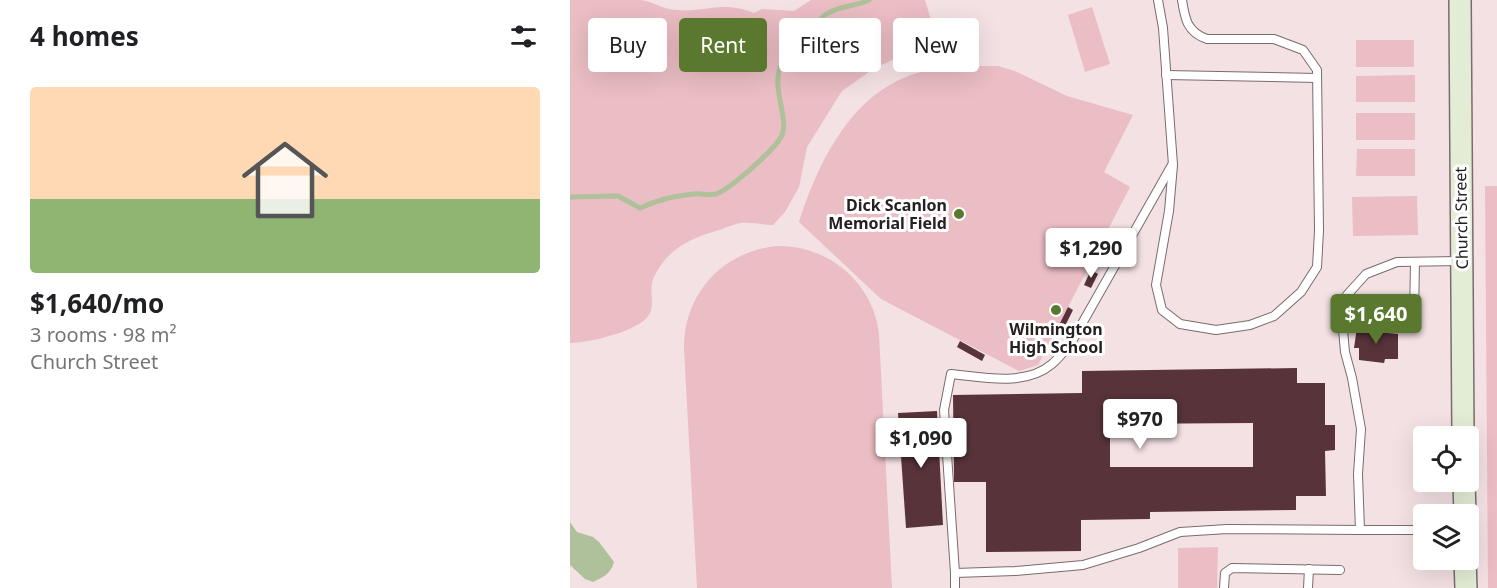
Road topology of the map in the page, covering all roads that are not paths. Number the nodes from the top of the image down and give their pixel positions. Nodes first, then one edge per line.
1 (1158, 0) edge
2 (1182, 0) edge
3 (1460, 0) edge
4 (1166, 75) junction
5 (1317, 78) junction
6 (1173, 162) junction
7 (1461, 261) junction
8 (1414, 262) junction
9 (1414, 317) dead end
10 (1463, 426) edge
11 (1360, 530) junction
12 (1413, 530) edge
13 (1309, 569) junction
14 (1340, 570) dead end
15 (1465, 570) edge
16 (954, 573) junction
17 (955, 588) edge
18 (1224, 588) edge
19 (1308, 588) edge
20 (1466, 588) edge

1 - 4 lane
2 - 5 lane
3 - 7 main road, Church Street
4 - 5 lane
4 - 6 lane
5 - 6 lane
6 - 16 lane
7 - 8 lane
7 - 10 main road, Church Street
8 - 9 lane
8 - 11 lane
11 - 12 lane
11 - 16 lane
13 - 14 lane
13 - 18 lane
13 - 19 lane
15 - 20 main road
16 - 17 lane

